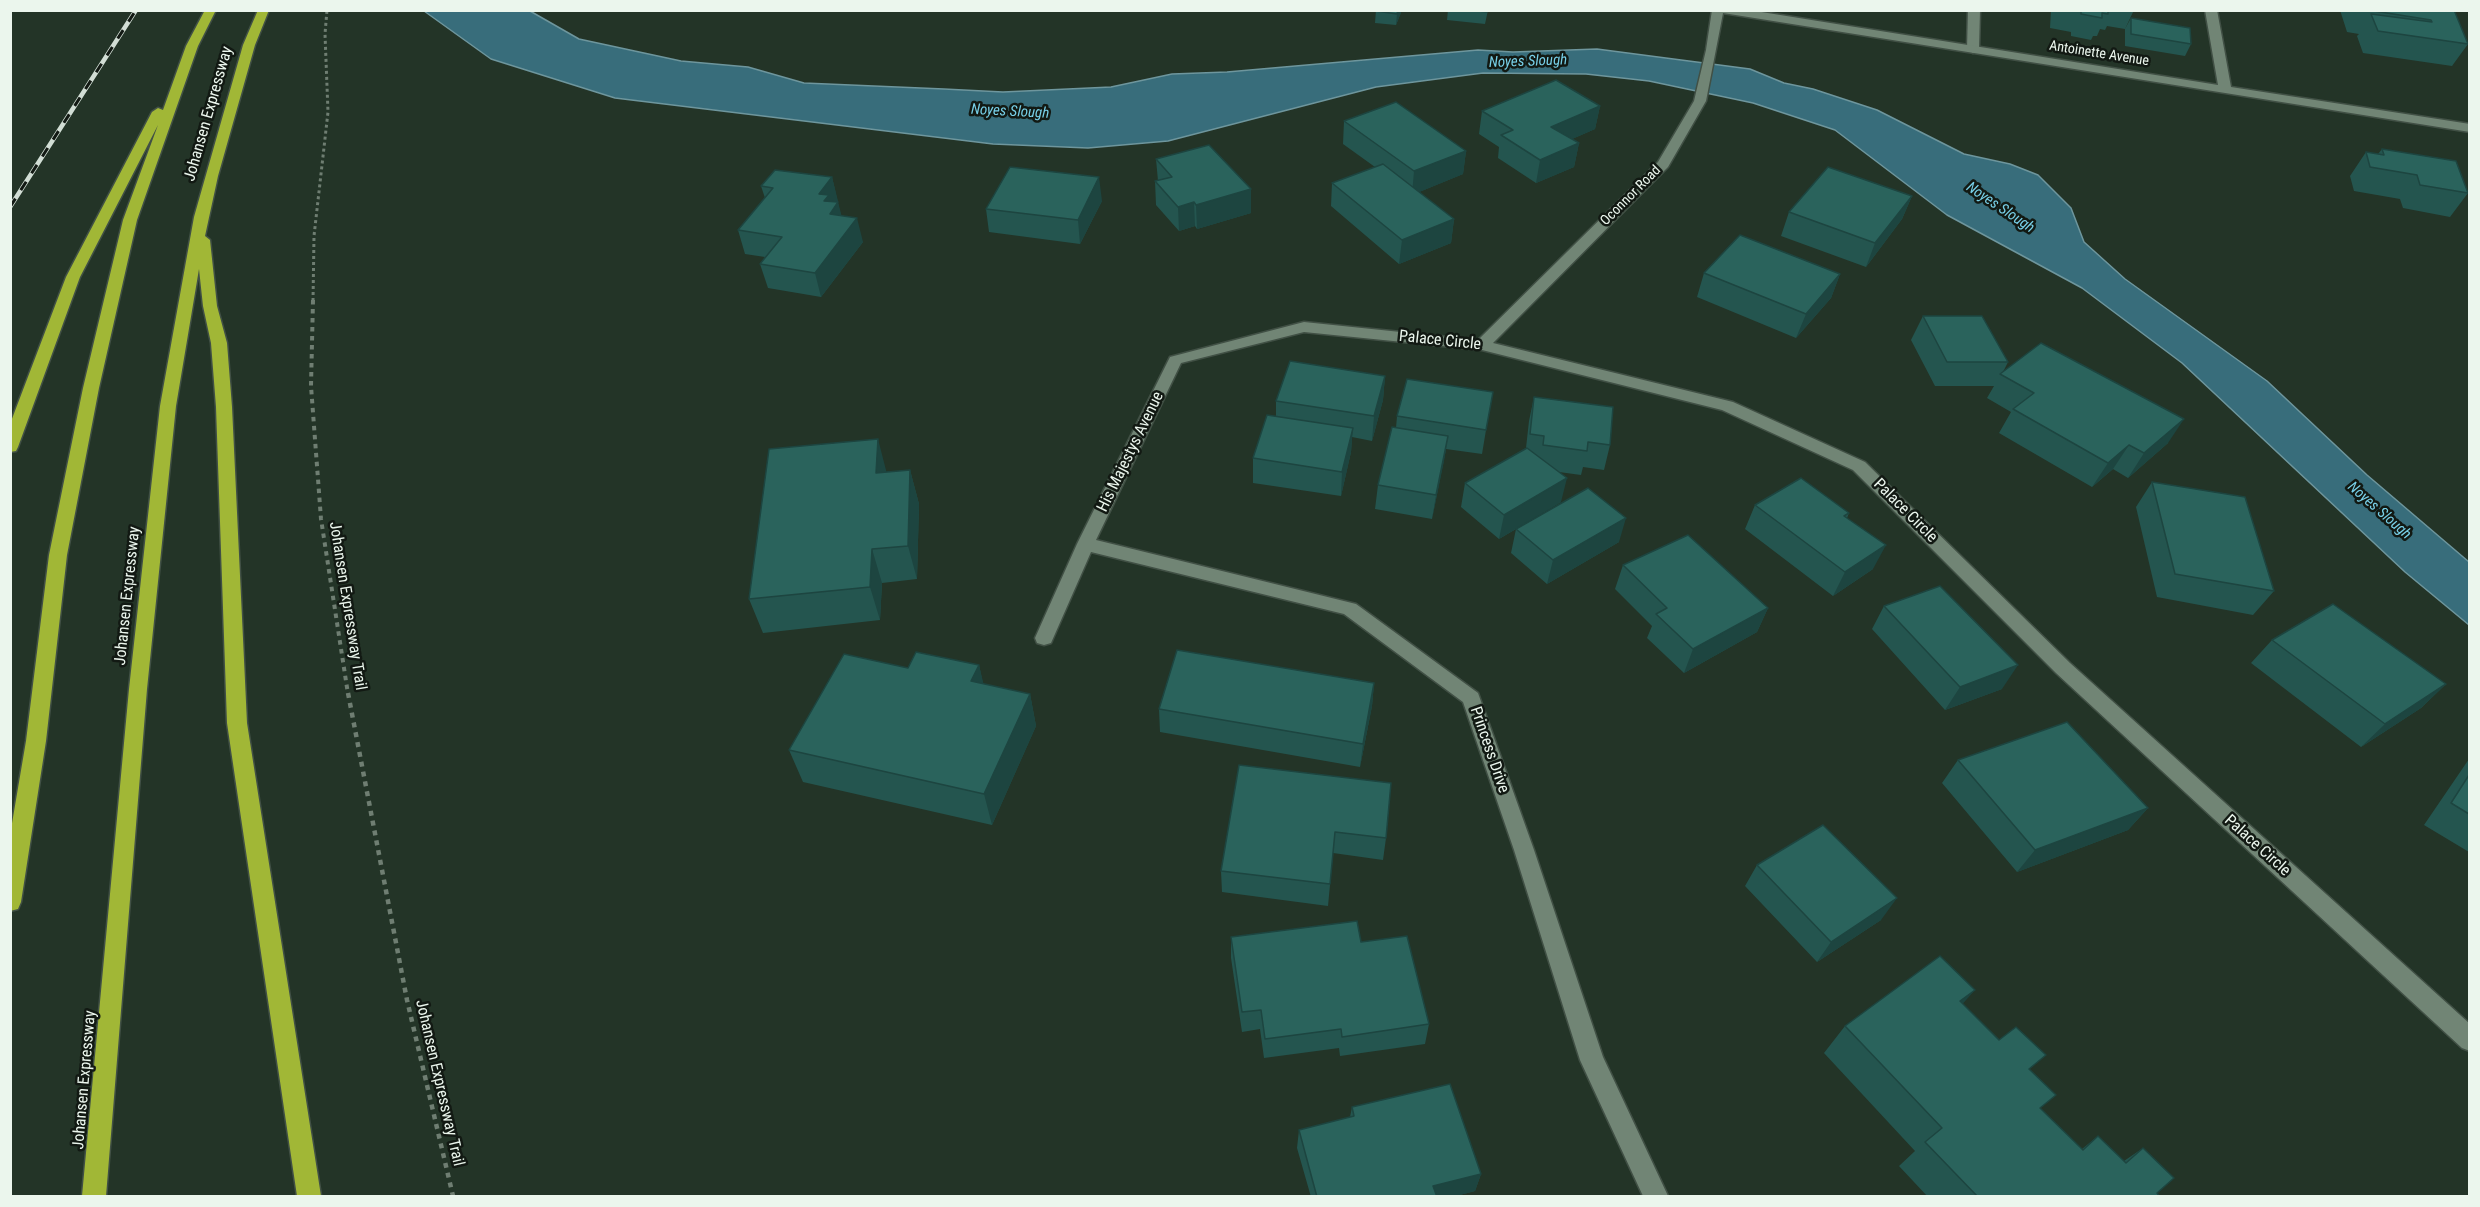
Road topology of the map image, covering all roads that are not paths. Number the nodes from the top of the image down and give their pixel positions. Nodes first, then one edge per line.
1 (212, 10) edge
2 (264, 10) edge
3 (1718, 10) edge
4 (1724, 10) edge
5 (1974, 10) edge
6 (2211, 10) edge
7 (192, 46) junction
8 (1973, 49) junction
9 (2225, 88) junction
10 (2469, 128) edge
11 (201, 217) junction
12 (1482, 345) junction
13 (1175, 360) joint
14 (10, 447) edge
15 (1086, 544) junction
16 (1044, 638) dead end
17 (10, 902) edge
18 (2469, 1040) edge
19 (94, 1197) edge
20 (309, 1197) edge
21 (1656, 1197) edge

1 - 7 highway, Johansen Expressway
2 - 11 highway, Johansen Expressway
3 - 12 street, Oconnor Road
4 - 8 street, Antoinette Avenue
5 - 8 street
6 - 9 street
7 - 14 highway
7 - 17 highway, Johansen Expressway
8 - 9 street, Antoinette Avenue
9 - 10 street, Antoinette Avenue
11 - 19 highway, Johansen Expressway
11 - 20 highway
12 - 13 street, Palace Circle
12 - 18 street, Palace Circle
13 - 15 street, His Majestys Avenue
15 - 16 street, His Majestys Avenue
15 - 21 street, Princess Drive

